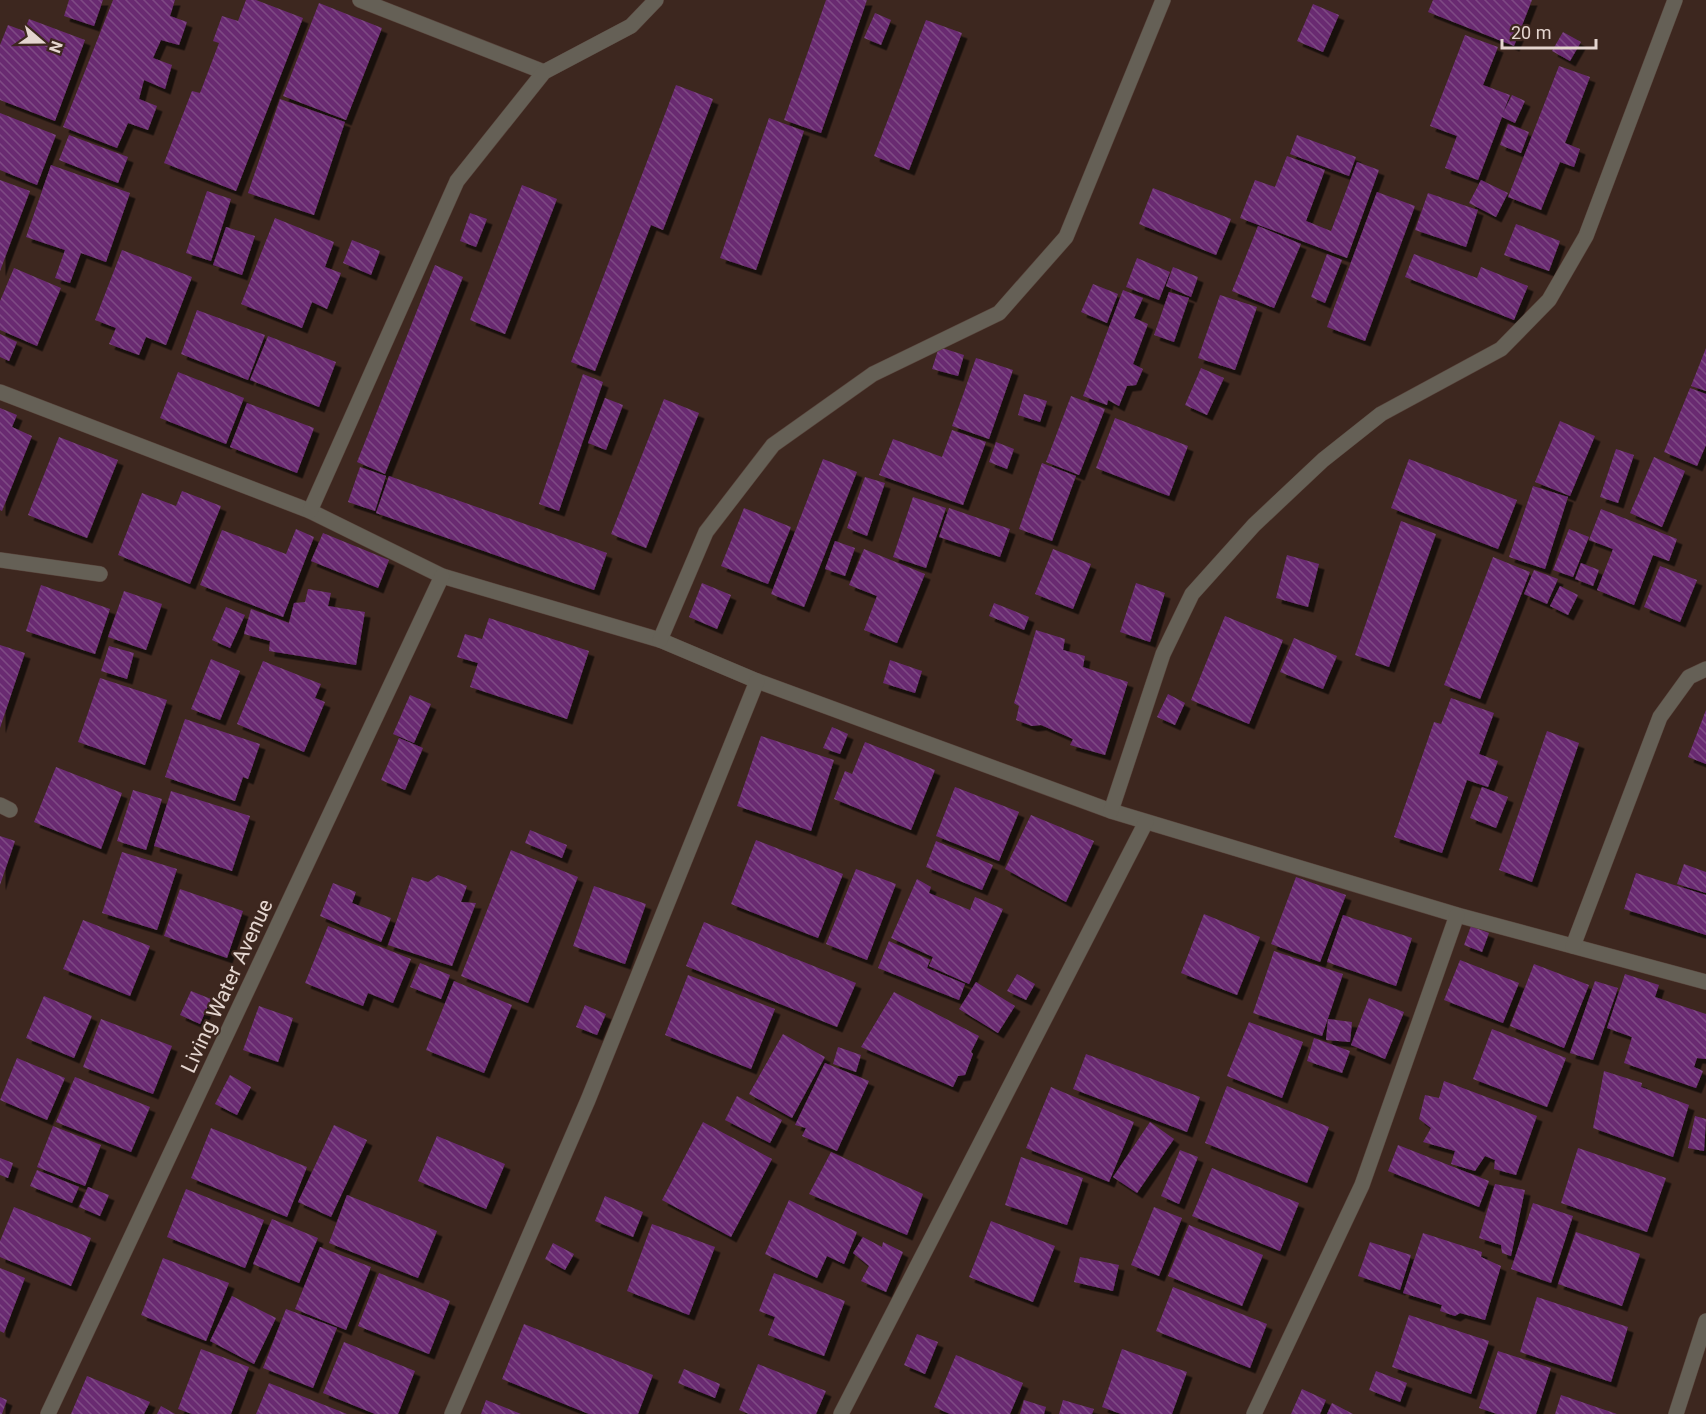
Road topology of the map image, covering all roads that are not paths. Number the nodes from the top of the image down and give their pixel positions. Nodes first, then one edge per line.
1 (360, 0) edge
2 (656, 0) edge
3 (1163, 0) edge
4 (1676, 0) edge
5 (544, 72) junction
6 (0, 392) edge
7 (310, 511) junction
8 (0, 560) edge
9 (100, 574) dead end
10 (442, 576) junction
11 (660, 640) junction
12 (1706, 669) edge
13 (758, 681) junction
14 (1111, 811) junction
15 (1146, 822) junction
16 (1457, 915) junction
17 (1573, 946) junction
18 (1706, 982) edge
19 (1706, 1321) edge
20 (48, 1414) edge
21 (452, 1414) edge
22 (841, 1414) edge
23 (1254, 1414) edge
24 (1676, 1414) edge

1 - 5 street
2 - 5 street
3 - 11 street
4 - 14 street
5 - 7 street
6 - 7 street
7 - 10 street
8 - 9 street
10 - 11 street
10 - 20 street, Living Water Avenue
11 - 13 street
12 - 17 street
13 - 14 street
13 - 21 street
14 - 15 street
15 - 16 street
15 - 22 street
16 - 17 street
16 - 23 street
17 - 18 street
19 - 24 street

